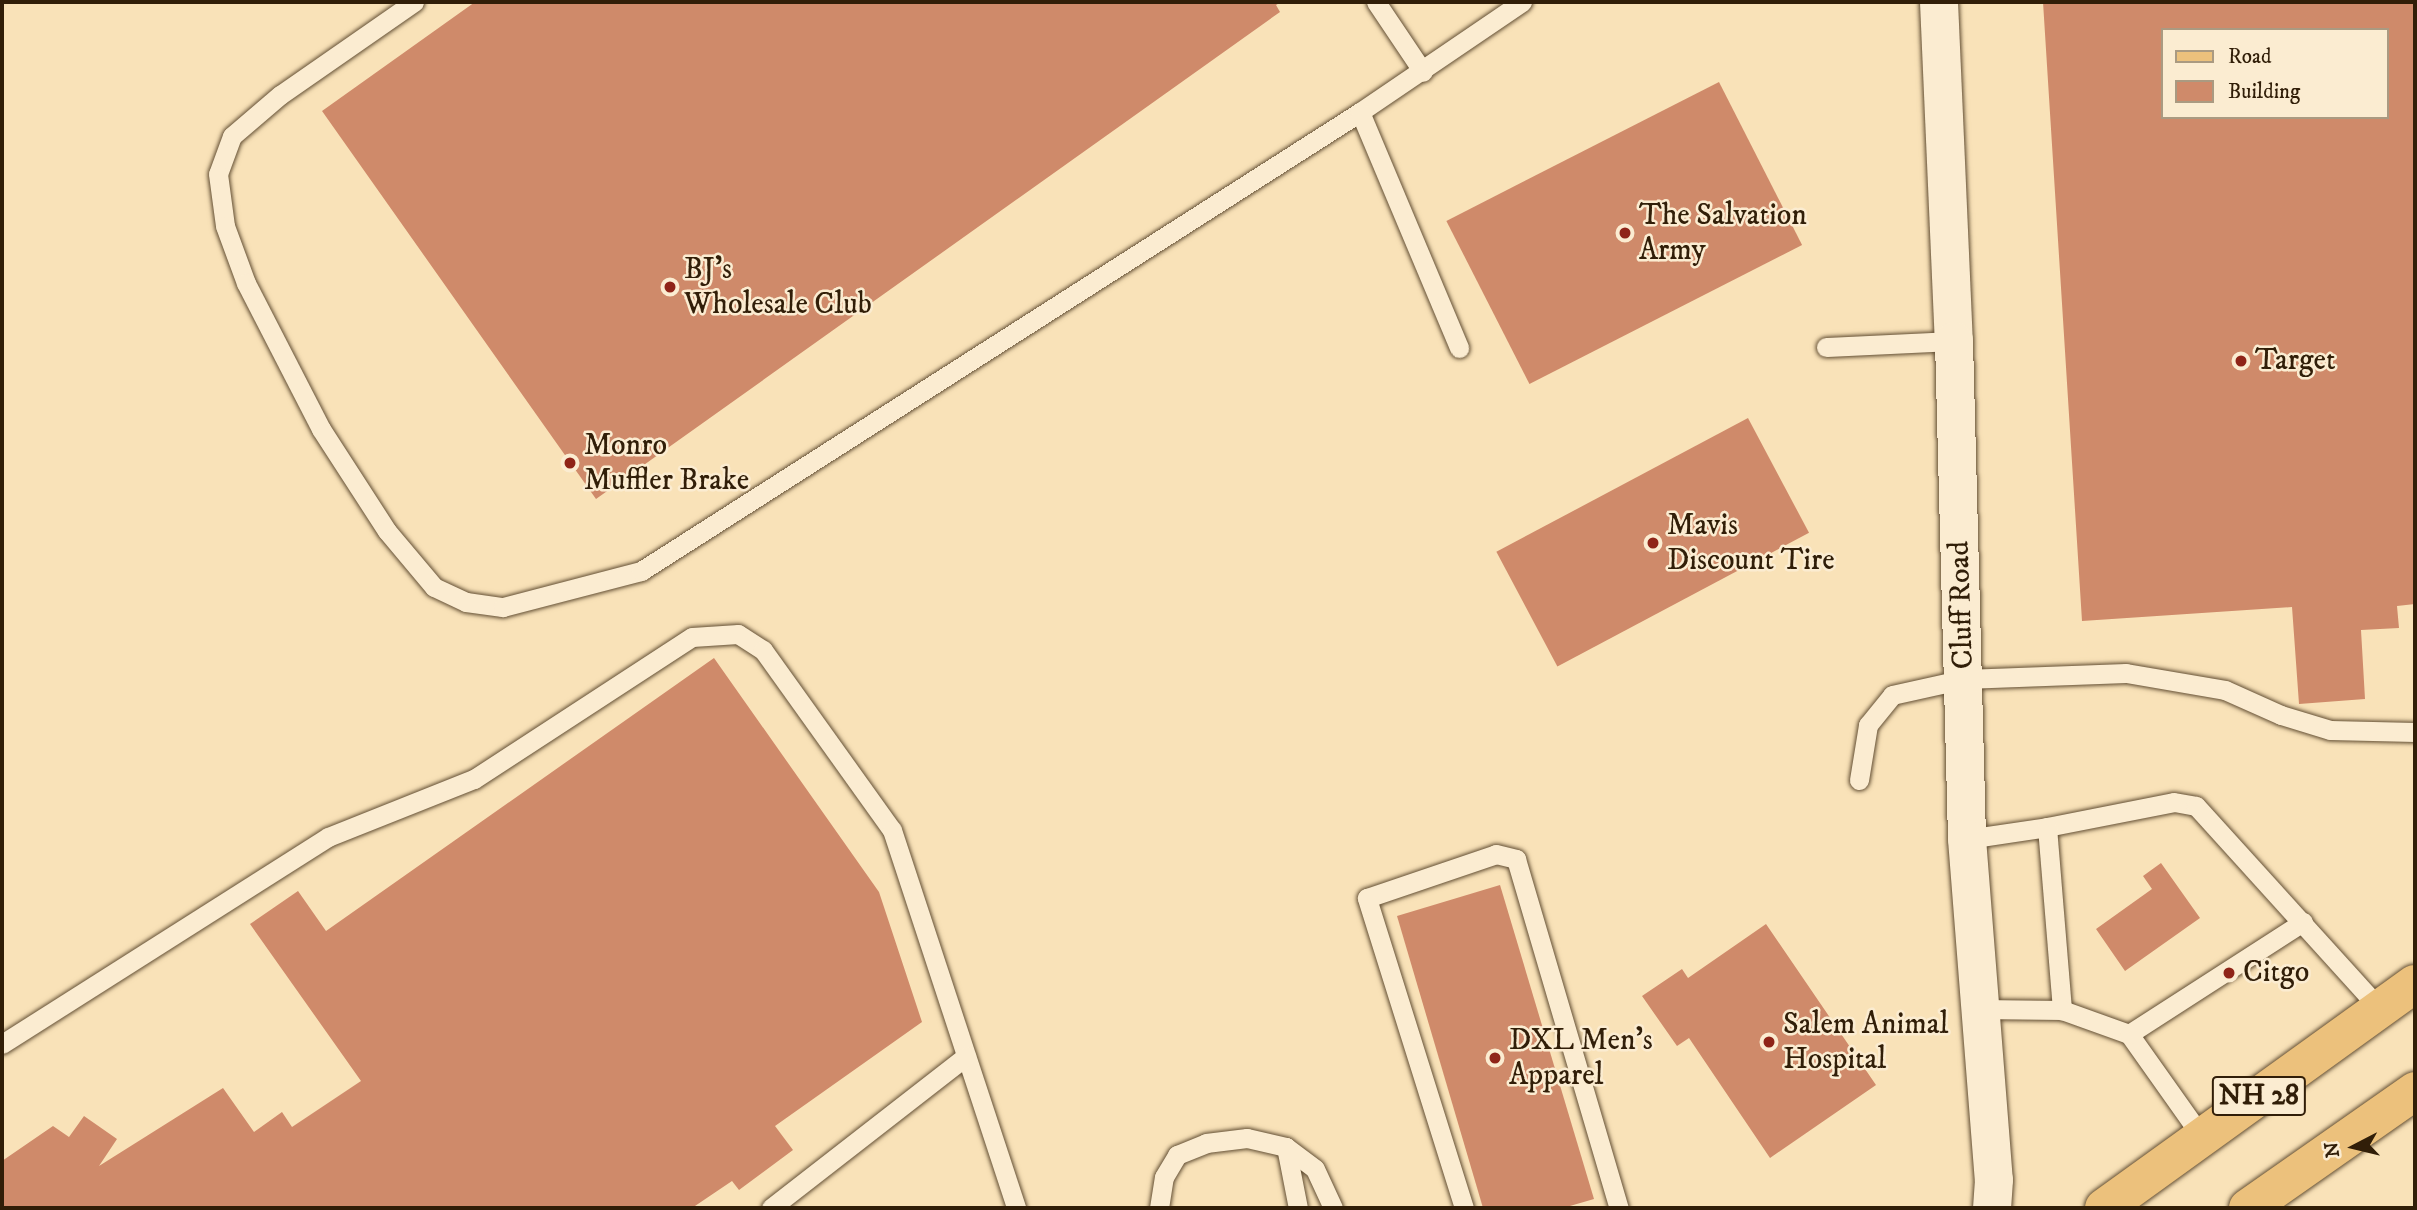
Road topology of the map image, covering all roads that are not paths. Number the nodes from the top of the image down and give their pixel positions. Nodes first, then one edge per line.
1 (414, 2) edge
2 (1376, 2) edge
3 (1522, 2) edge
4 (1939, 2) edge
5 (1423, 72) junction
6 (1360, 112) junction
7 (1954, 341) junction
8 (1826, 347) dead end
9 (1459, 348) dead end
10 (1964, 679) junction
11 (2415, 732) edge
12 (1859, 780) dead end
13 (2047, 827) junction
14 (1968, 839) junction
15 (2303, 922) junction
16 (2415, 984) edge
17 (1979, 1009) junction
18 (2380, 1009) junction
19 (2062, 1010) junction
20 (2129, 1034) junction
21 (2, 1044) edge
22 (966, 1056) junction
23 (2415, 1091) edge
24 (2202, 1137) junction
25 (1286, 1147) junction
26 (771, 1208) edge
27 (1016, 1208) edge
28 (1159, 1208) edge
29 (1298, 1208) edge
30 (1333, 1208) edge
31 (1464, 1208) edge
32 (1619, 1208) edge
33 (1992, 1208) edge
34 (2104, 1208) edge
35 (2248, 1208) edge

1 - 6 lane
2 - 5 lane
3 - 5 lane
4 - 7 street, Cluff Road
5 - 6 lane
6 - 9 lane
7 - 8 lane
7 - 10 street, Cluff Road
10 - 11 lane
10 - 12 lane
10 - 14 street, Cluff Road
13 - 14 lane
13 - 15 lane
13 - 19 lane
14 - 17 street, Cluff Road
15 - 18 lane
15 - 20 lane
16 - 18 main road, NH 28
17 - 19 lane
17 - 33 street, Cluff Road
18 - 24 main road, NH 28
19 - 20 lane
20 - 24 lane
21 - 22 lane
22 - 26 lane
22 - 27 lane
23 - 35 main road, NH 28
24 - 34 main road, NH 28
25 - 28 lane
25 - 29 lane
25 - 30 lane
31 - 32 lane

